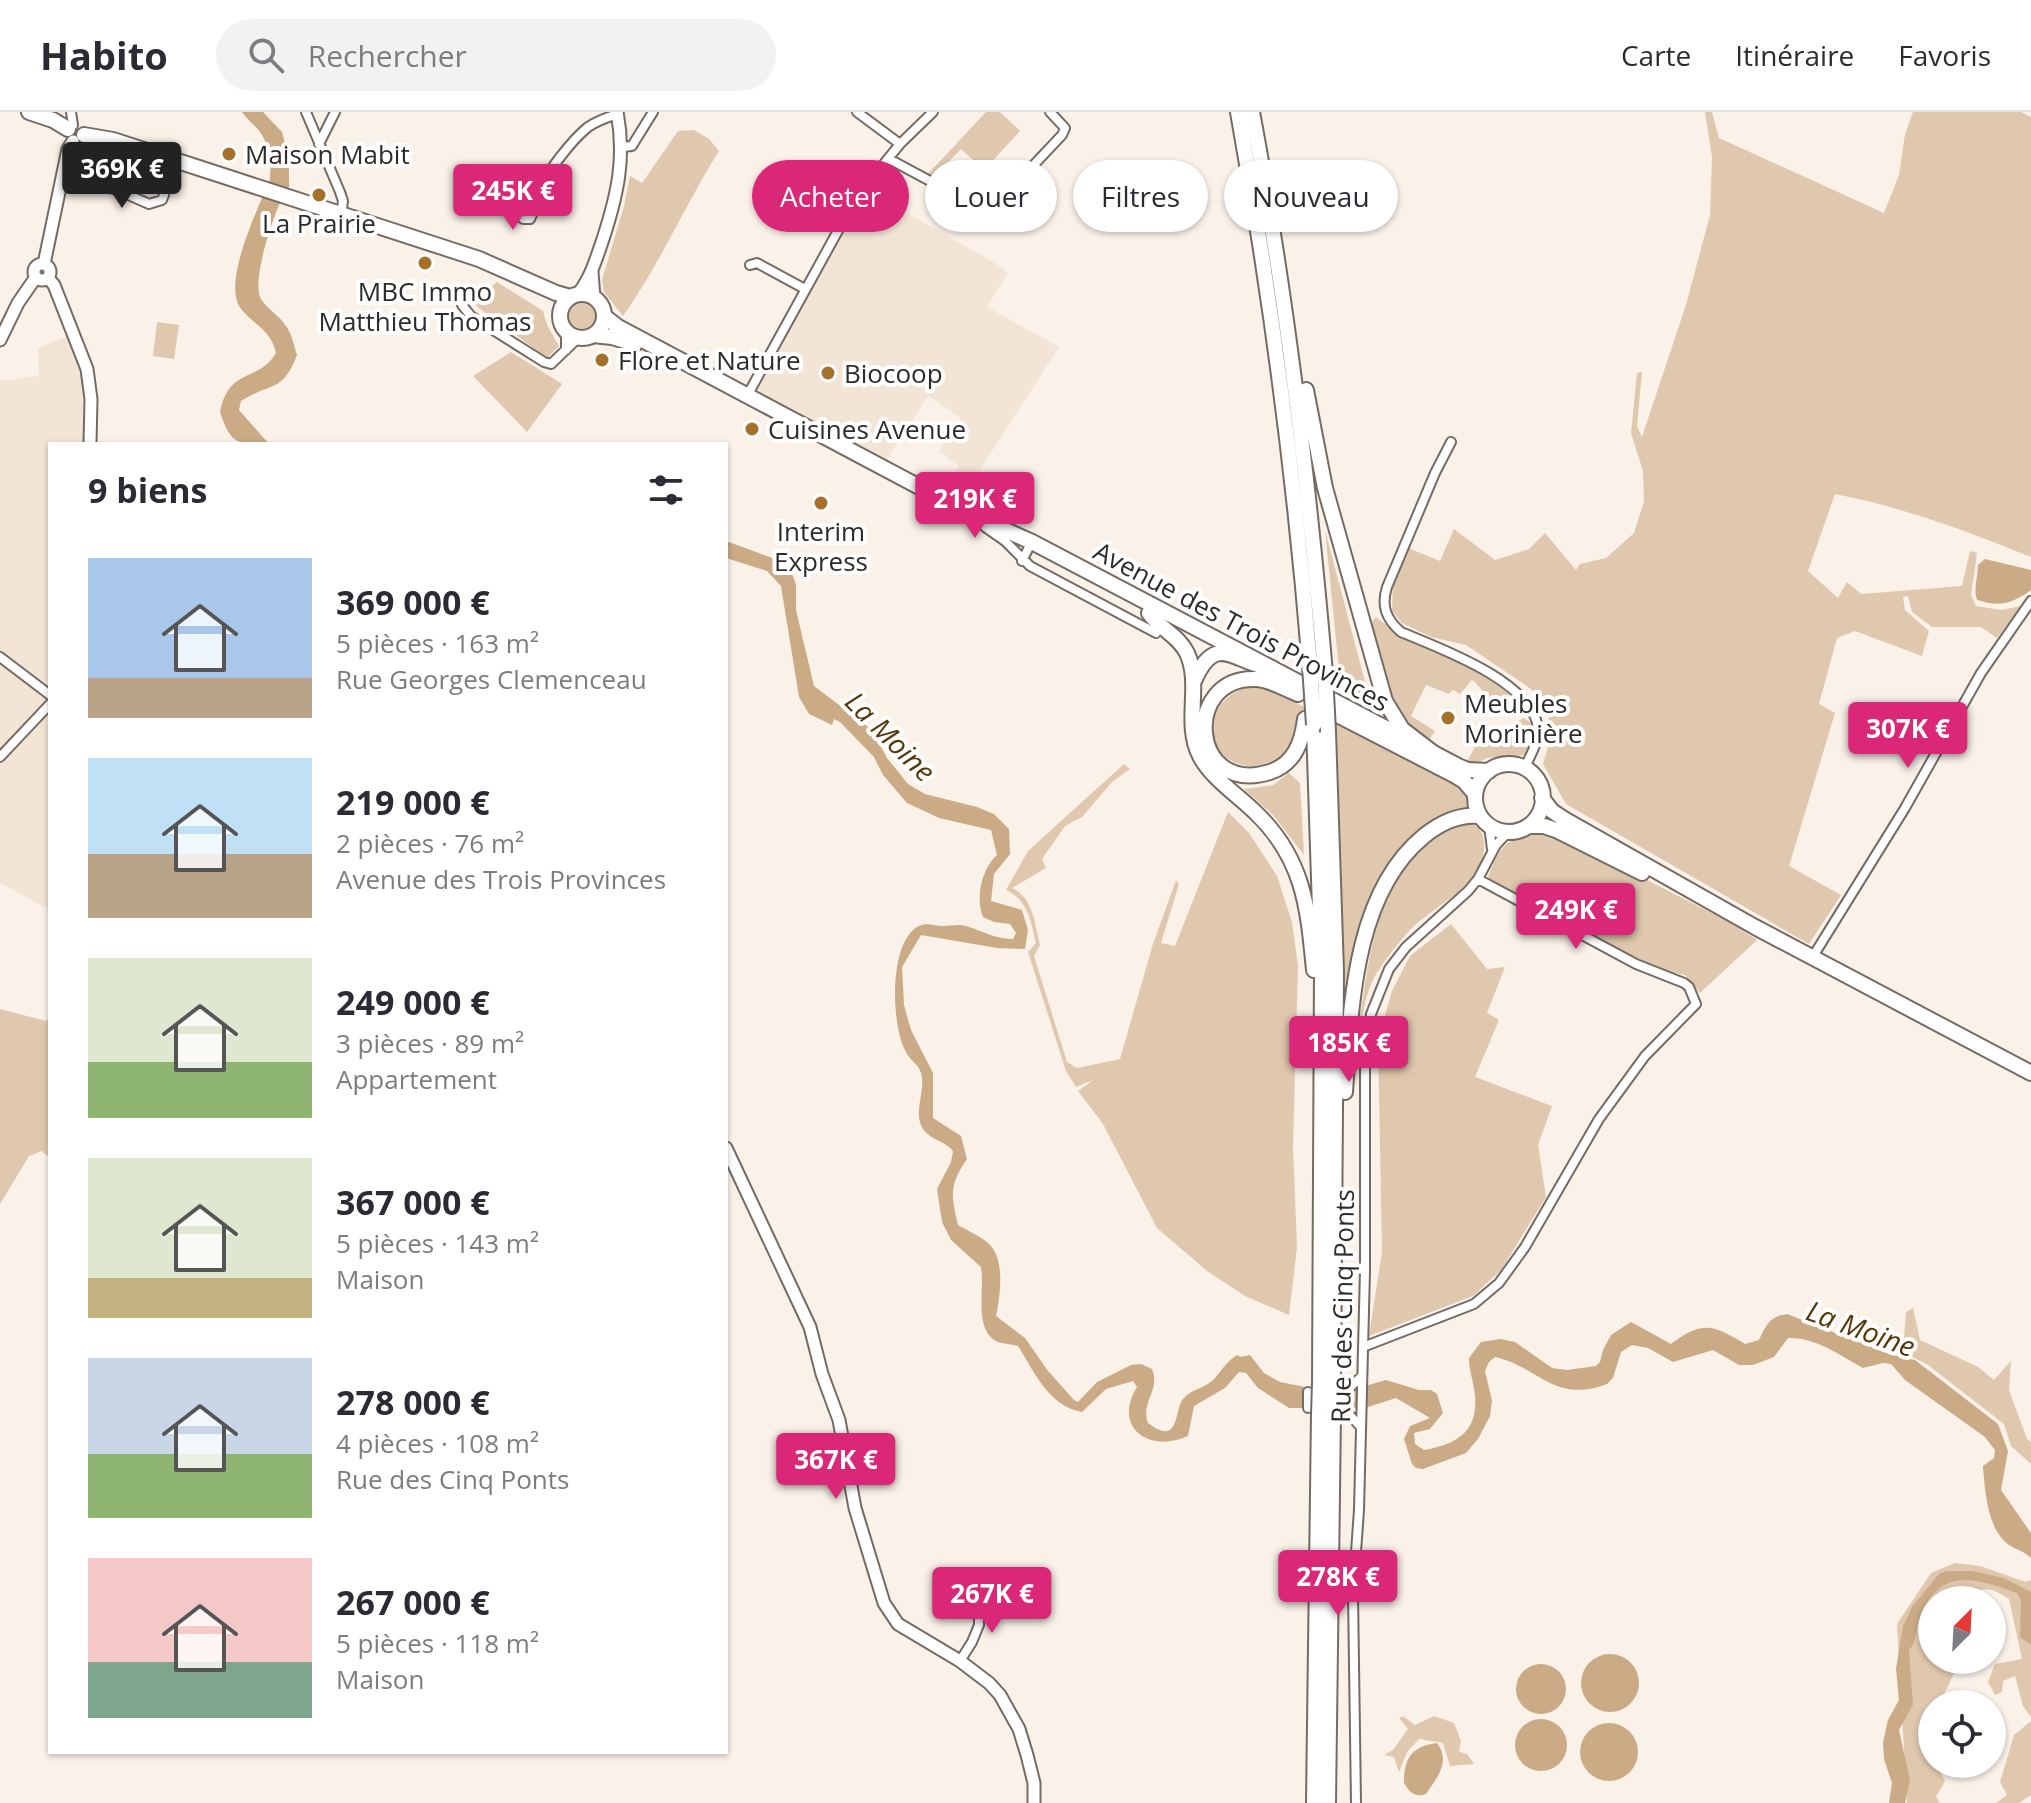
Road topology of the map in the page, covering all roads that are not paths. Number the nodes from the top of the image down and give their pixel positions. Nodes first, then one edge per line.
1 (29, 112) edge
2 (306, 112) edge
3 (335, 112) edge
4 (653, 112) edge
5 (857, 112) edge
6 (933, 112) edge
7 (1050, 112) edge
8 (1238, 112) edge
9 (1252, 112) edge
10 (618, 113) edge
11 (74, 129) edge
12 (319, 144) junction
13 (900, 144) junction
14 (622, 147) junction
15 (889, 159) junction
16 (60, 187) junction
17 (164, 195) dead end
18 (537, 196) dead end
19 (341, 216) junction
20 (458, 254) junction
21 (750, 265) dead end
22 (592, 272) junction
23 (42, 277) junction
24 (805, 289) junction
25 (574, 296) junction
26 (594, 298) junction
27 (1283, 298) junction
28 (462, 305) dead end
29 (560, 312) junction
30 (604, 316) junction
31 (1, 332) edge
32 (579, 335) junction
33 (689, 365) junction
34 (747, 396) junction
35 (90, 442) edge
36 (1451, 442) dead end
37 (944, 500) junction
38 (974, 516) junction
39 (1025, 555) junction
40 (1107, 581) junction
41 (2031, 601) edge
42 (1149, 613) junction
43 (1156, 633) dead end
44 (1222, 651) junction
45 (0, 657) edge
46 (1272, 668) junction
47 (1194, 682) junction
48 (48, 693) edge
49 (1298, 694) junction
50 (48, 706) edge
51 (1309, 722) junction
52 (1432, 752) junction
53 (0, 757) edge
54 (1524, 769) junction
55 (1489, 771) junction
56 (1475, 794) junction
57 (1542, 798) junction
58 (1484, 821) junction
59 (1529, 826) junction
60 (1508, 832) junction
61 (1491, 853) junction
62 (1478, 879) junction
63 (1755, 927) junction
64 (1812, 958) junction
65 (2031, 1073) edge
66 (1322, 1081) junction
67 (1336, 1134) junction
68 (728, 1152) edge
69 (1363, 1347) junction
70 (1362, 1372) junction
71 (1326, 1388) junction
72 (1326, 1411) junction
73 (1360, 1430) junction
74 (997, 1591) dead end
75 (960, 1661) junction
76 (1034, 1803) edge
77 (1314, 1803) edge
78 (1328, 1803) edge
79 (1356, 1803) edge

1 - 11 main road
2 - 12 street
3 - 12 street
4 - 14 street
5 - 13 street
6 - 13 street
7 - 15 street
8 - 51 main road, bridge
9 - 27 main road
10 - 14 street
10 - 18 street
11 - 16 street
11 - 19 main road
12 - 19 street
13 - 15 street
14 - 22 street
15 - 24 street
16 - 17 street
16 - 23 street
19 - 20 main road
20 - 25 main road
20 - 29 main road
21 - 24 street
22 - 25 street
22 - 26 street
23 - 31 street
23 - 35 street
24 - 34 street
25 - 26 main road
25 - 29 main road
26 - 30 main road
27 - 52 main road
27 - 67 main road, bridge
28 - 32 street
29 - 32 main road
30 - 32 main road
30 - 33 main road, Avenue des Trois Provinces
32 - 33 main road, Avenue des Trois Provinces
33 - 34 main road, Avenue des Trois Provinces
34 - 37 main road, Avenue des Trois Provinces
36 - 54 street
37 - 38 main road, Avenue des Trois Provinces
37 - 39 street
38 - 39 main road, Avenue des Trois Provinces
38 - 40 main road, Avenue des Trois Provinces
39 - 40 main road
39 - 42 main road, Avenue des Trois Provinces
39 - 43 street
40 - 46 main road, Avenue des Trois Provinces
41 - 64 street
42 - 44 main road, Avenue des Trois Provinces
42 - 47 main road
44 - 46 main road
44 - 47 main road
44 - 49 main road, Avenue des Trois Provinces
45 - 48 street
46 - 52 main road, Avenue des Trois Provinces
47 - 66 main road
49 - 51 main road
49 - 56 main road, Avenue des Trois Provinces
50 - 53 street
51 - 66 main road
52 - 55 main road, Avenue des Trois Provinces
54 - 55 main road
54 - 57 main road
55 - 56 main road
56 - 58 main road
57 - 59 main road
57 - 63 main road
58 - 60 main road
58 - 61 street
58 - 67 main road
59 - 60 main road
59 - 63 main road
60 - 61 street, Rue des Cinq Ponts
61 - 62 street, Rue des Cinq Ponts
62 - 69 street, Rue des Cinq Ponts
62 - 69 street
63 - 64 main road
64 - 65 main road
66 - 71 main road
67 - 71 main road
68 - 75 street
69 - 70 street, Rue des Cinq Ponts
70 - 71 street
70 - 73 street, Rue des Cinq Ponts
71 - 72 main road, bridge
71 - 72 street
72 - 73 street
72 - 77 main road
72 - 78 main road
73 - 79 street, Rue des Cinq Ponts
74 - 75 street
75 - 76 street

